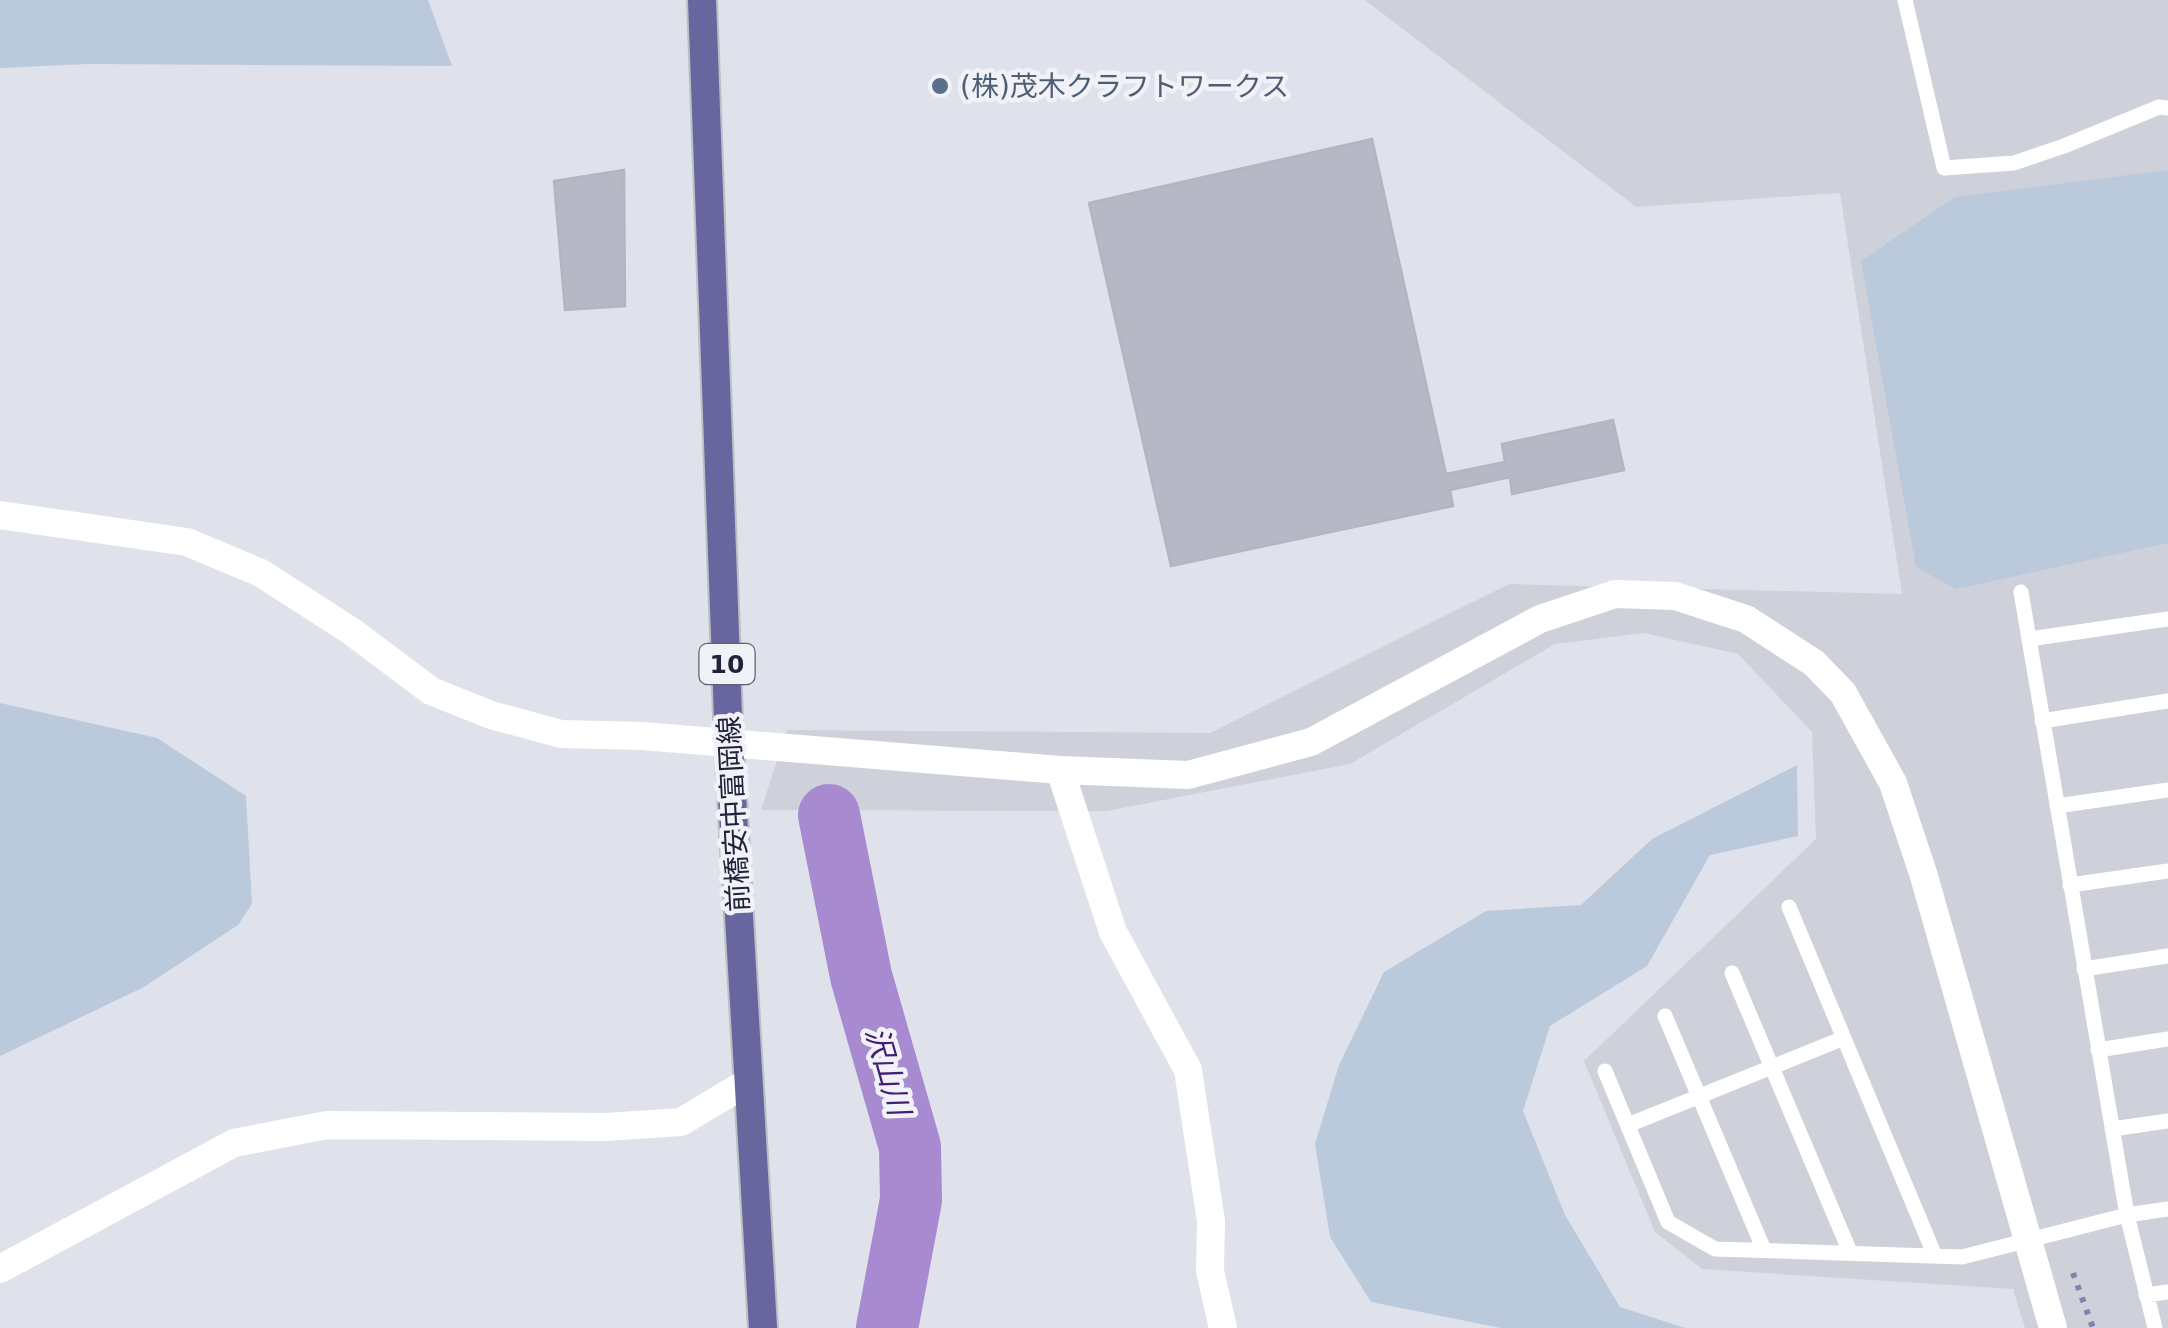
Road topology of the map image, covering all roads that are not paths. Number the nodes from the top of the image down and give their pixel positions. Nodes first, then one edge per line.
1 (702, 0) edge
2 (1905, 0) edge
3 (2168, 108) edge
4 (0, 516) edge
5 (2020, 592) dead end
6 (2168, 618) edge
7 (2029, 639) junction
8 (2168, 700) edge
9 (2042, 720) junction
10 (729, 746) junction
11 (1060, 770) junction
12 (2168, 790) edge
13 (2057, 806) junction
14 (2168, 871) edge
15 (2070, 885) junction
16 (1789, 907) dead end
17 (2168, 956) edge
18 (2084, 969) junction
19 (1732, 973) dead end
20 (1665, 1016) dead end
21 (1844, 1038) junction
22 (2168, 1039) edge
23 (2098, 1050) junction
24 (1772, 1067) junction
25 (1605, 1071) dead end
26 (748, 1082) junction
27 (1699, 1097) junction
28 (2168, 1121) edge
29 (1628, 1125) junction
30 (2112, 1129) junction
31 (2168, 1209) edge
32 (2127, 1215) junction
33 (2027, 1240) junction
34 (1764, 1250) junction
35 (1850, 1252) junction
36 (1936, 1256) junction
37 (0, 1269) edge
38 (2168, 1292) edge
39 (2146, 1295) junction
40 (763, 1328) edge
41 (1223, 1328) edge
42 (2054, 1328) edge
43 (2155, 1328) edge

1 - 10 main road, 前橋安中富岡線 / 10
2 - 3 lane
4 - 10 street
5 - 7 lane
6 - 7 lane
7 - 9 lane
8 - 9 lane
9 - 13 lane
10 - 11 street
10 - 26 main road, 前橋安中富岡線 / 10
11 - 33 street
11 - 41 street
12 - 13 lane
13 - 15 lane
14 - 15 lane
15 - 18 lane
16 - 21 lane
17 - 18 lane
18 - 23 lane
19 - 24 lane
20 - 27 lane
21 - 24 lane
21 - 36 lane
22 - 23 lane
23 - 30 lane
24 - 27 lane
24 - 35 lane
25 - 29 lane
26 - 37 street
26 - 40 main road, 前橋安中富岡線 / 10
27 - 29 lane
27 - 34 lane
28 - 30 lane
29 - 34 lane
30 - 32 lane
31 - 32 lane
32 - 33 lane
32 - 39 lane
33 - 36 lane
33 - 42 street
34 - 35 lane
35 - 36 lane
38 - 39 lane
39 - 43 lane

